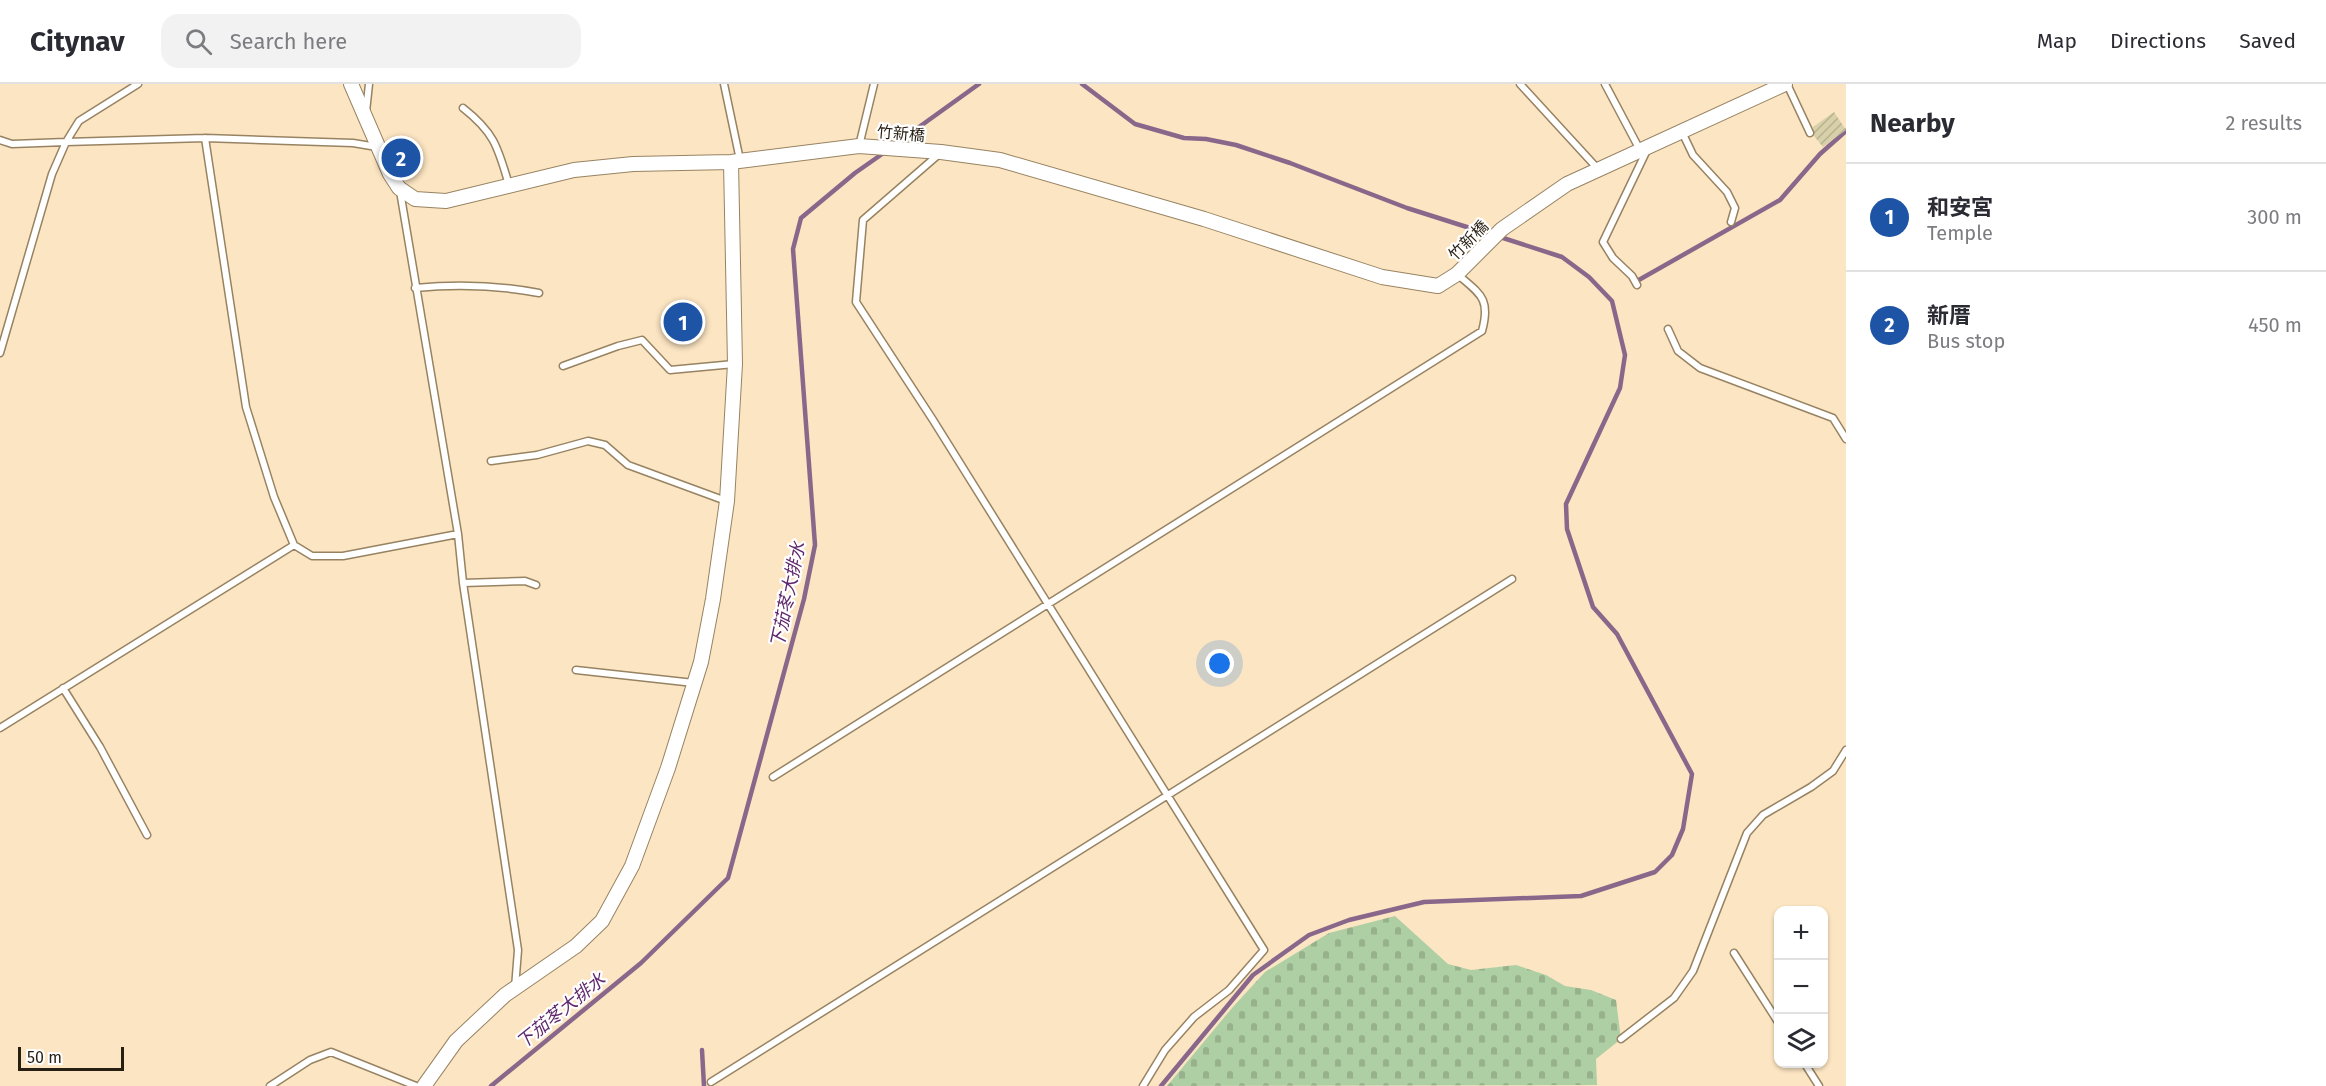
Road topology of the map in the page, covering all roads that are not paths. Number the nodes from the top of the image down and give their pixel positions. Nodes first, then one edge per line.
1 (138, 84) edge
2 (351, 84) edge
3 (369, 84) edge
4 (724, 84) edge
5 (874, 84) edge
6 (1520, 84) edge
7 (1605, 84) edge
8 (1786, 84) edge
9 (463, 108) dead end
10 (366, 118) junction
11 (1682, 131) junction
12 (1810, 133) dead end
13 (205, 138) junction
14 (0, 140) edge
15 (66, 142) junction
16 (859, 146) junction
17 (378, 147) junction
18 (1644, 148) junction
19 (941, 152) junction
20 (736, 162) junction
21 (1598, 170) junction
22 (509, 185) junction
23 (399, 188) junction
24 (1731, 222) dead end
25 (1457, 274) junction
26 (1637, 285) dead end
27 (415, 288) junction
28 (539, 293) dead end
29 (1668, 329) dead end
30 (0, 353) edge
31 (735, 364) junction
32 (562, 366) dead end
33 (1846, 440) edge
34 (491, 461) dead end
35 (727, 501) junction
36 (458, 534) junction
37 (294, 545) junction
38 (1512, 579) dead end
39 (463, 583) junction
40 (536, 585) dead end
41 (1047, 603) junction
42 (576, 670) dead end
43 (694, 684) junction
44 (63, 688) junction
45 (0, 728) edge
46 (1846, 750) edge
47 (773, 777) dead end
48 (1168, 796) junction
49 (147, 835) dead end
50 (1734, 953) dead end
51 (515, 988) junction
52 (1774, 1014) edge
53 (1621, 1039) dead end
54 (1808, 1068) edge
55 (711, 1082) dead end
56 (270, 1086) edge
57 (416, 1086) edge
58 (424, 1086) edge
59 (1143, 1086) edge
60 (1819, 1086) edge

1 - 15 lane
2 - 10 street
3 - 10 lane
4 - 20 lane
5 - 16 lane
6 - 21 lane
7 - 18 lane
8 - 11 street, 竹新橋
8 - 12 lane
9 - 22 lane
10 - 17 street
11 - 18 street, 竹新橋
11 - 24 lane
13 - 15 lane
13 - 17 lane
13 - 37 lane
14 - 15 lane
15 - 30 lane
16 - 19 street, 竹新橋
16 - 20 street, 竹新橋
17 - 23 street
18 - 21 street, 竹新橋
18 - 26 lane
19 - 25 street, 竹新橋
19 - 41 lane
20 - 22 street, 竹新橋
20 - 31 street
21 - 25 street, 竹新橋
22 - 23 street, 竹新橋
23 - 27 lane
25 - 41 lane
27 - 28 lane
27 - 36 lane
29 - 33 lane
31 - 32 lane
31 - 35 street
34 - 35 lane
35 - 43 street
36 - 37 lane
36 - 39 lane
37 - 44 lane
38 - 48 lane
39 - 40 lane
39 - 51 lane
41 - 47 lane
41 - 48 lane
42 - 43 lane
43 - 51 street
44 - 45 lane
44 - 49 lane
46 - 53 lane
48 - 55 lane
48 - 59 lane
50 - 52 lane
51 - 58 street
54 - 60 lane
56 - 57 lane

